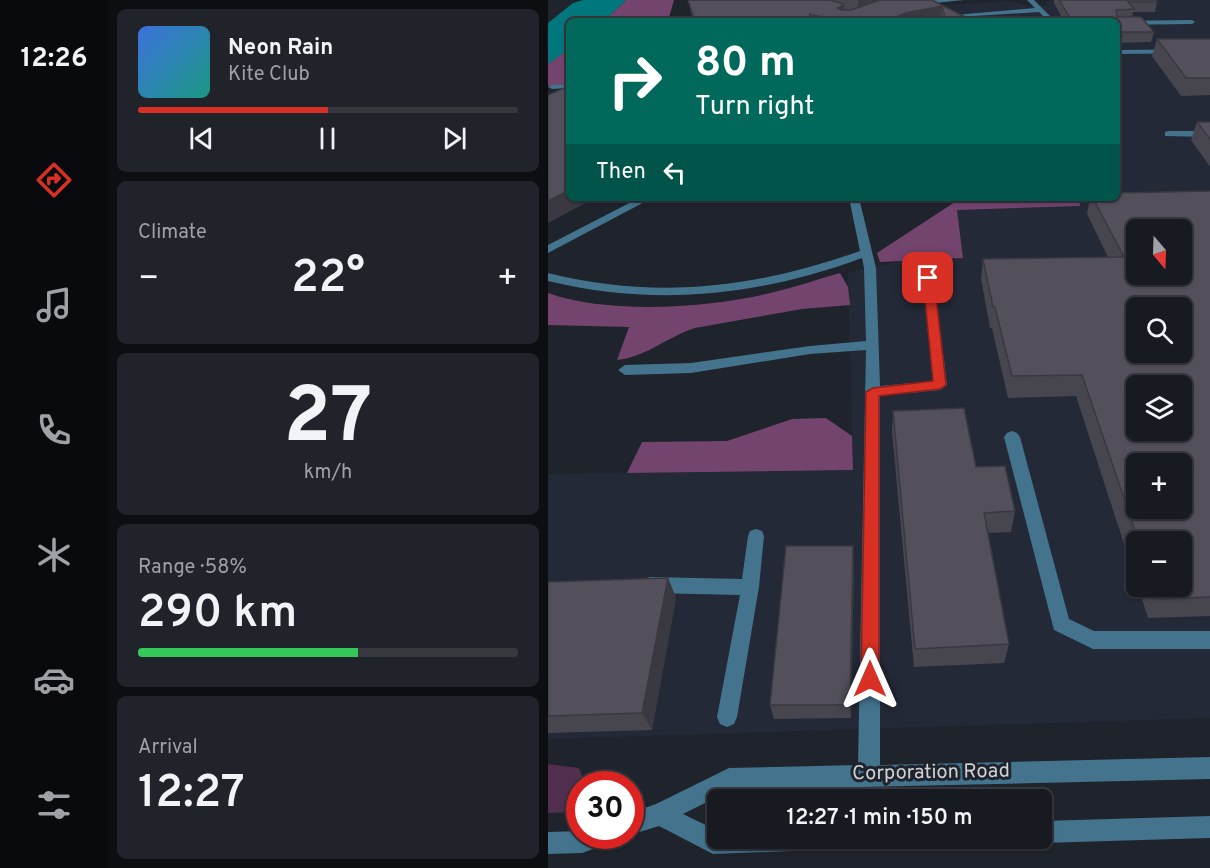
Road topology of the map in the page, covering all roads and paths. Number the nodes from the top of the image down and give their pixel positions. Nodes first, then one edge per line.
1 (942, 0) edge
2 (961, 0) edge
3 (1030, 0) edge
4 (909, 4) edge
5 (1040, 10) junction
6 (958, 15) edge
7 (1049, 18) edge
8 (1120, 22) edge
9 (1192, 22) dead end
10 (1211, 51) edge
11 (1120, 52) edge
12 (566, 86) edge
13 (552, 87) dead end
14 (1168, 134) dead end
15 (1211, 134) edge
16 (641, 201) edge
17 (855, 201) edge
18 (548, 250) edge
19 (867, 252) junction
20 (548, 277) edge
21 (928, 278) dead end
22 (873, 345) junction
23 (625, 370) dead end
24 (873, 392) junction
25 (1012, 437) dead end
26 (756, 536) dead end
27 (631, 585) edge
28 (750, 587) junction
29 (1211, 640) edge
30 (727, 717) dead end
31 (1211, 768) edge
32 (869, 774) junction
33 (660, 814) junction
34 (644, 819) edge
35 (1211, 827) edge
36 (1052, 832) edge
37 (707, 840) edge
38 (566, 842) edge
39 (548, 843) edge

1 - 2 street
1 - 4 street
3 - 5 street
5 - 6 street
5 - 7 street
8 - 9 street
10 - 11 street
12 - 13 street
14 - 15 street
16 - 18 street
17 - 19 street
19 - 20 street
19 - 22 street
21 - 24 street
22 - 23 street
22 - 24 street
24 - 32 street
25 - 29 street
26 - 28 street
27 - 28 street
28 - 30 street
31 - 32 street, Corporation Road
32 - 33 street, Corporation Road
33 - 34 street, Corporation Road
33 - 37 street
35 - 36 street
38 - 39 street

